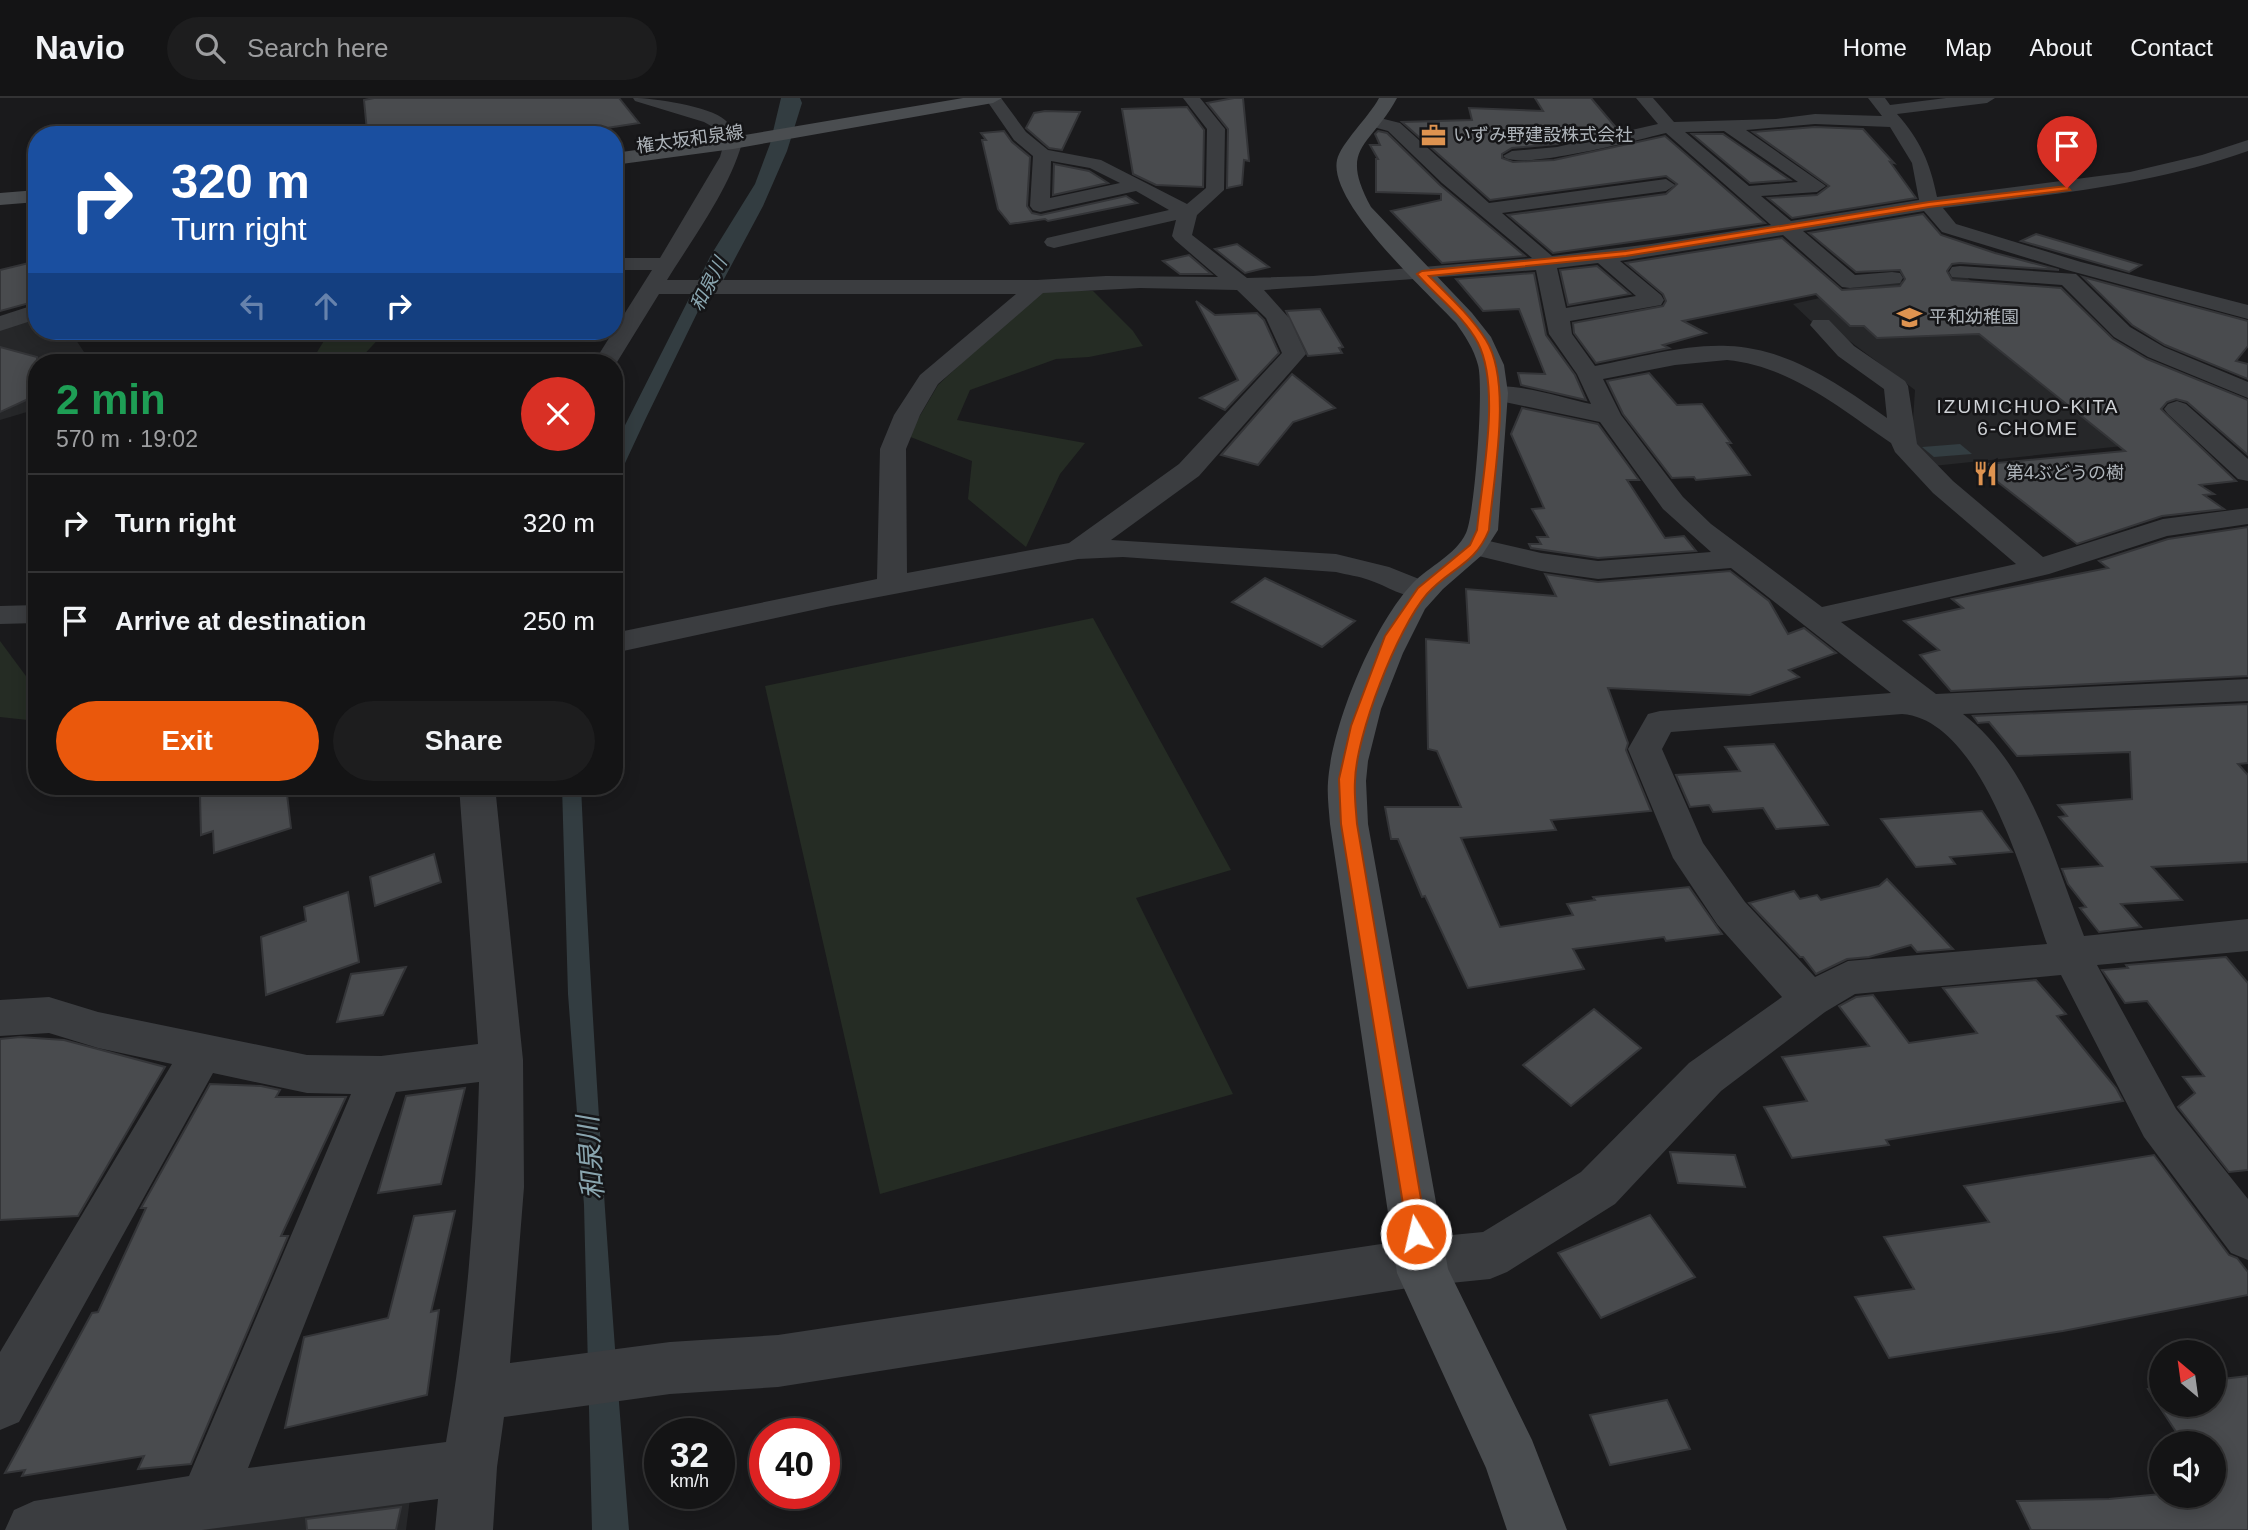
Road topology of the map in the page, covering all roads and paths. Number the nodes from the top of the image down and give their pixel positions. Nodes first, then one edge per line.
1 (641, 98) edge
2 (949, 98) edge
3 (993, 98) edge
4 (1191, 98) edge
5 (1644, 98) edge
6 (1987, 98) edge
7 (1382, 110) edge
8 (1886, 110) edge
9 (1726, 124) junction
10 (799, 127) junction
11 (1669, 127) junction
12 (731, 139) junction
13 (2248, 146) edge
14 (623, 149) edge
15 (1042, 154) junction
16 (1512, 156) dead end
17 (623, 157) edge
18 (1568, 168) dead end
19 (1502, 174) dead end
20 (1476, 176) dead end
21 (1449, 179) junction
22 (1139, 185) junction
23 (1666, 185) dead end
24 (1743, 192) junction
25 (28, 197) edge
26 (0, 199) edge
27 (1929, 204) junction
28 (28, 205) edge
29 (0, 207) edge
30 (1485, 209) junction
31 (1186, 212) junction
32 (1785, 227) junction
33 (1182, 236) junction
34 (1158, 242) dead end
35 (1602, 256) junction
36 (1545, 261) junction
37 (623, 264) edge
38 (668, 264) junction
39 (1960, 272) dead end
40 (2071, 272) junction
41 (1422, 274) junction
42 (1892, 278) dead end
43 (1078, 281) junction
44 (1245, 286) junction
45 (666, 287) junction
46 (1037, 287) junction
47 (2248, 312) edge
48 (28, 313) edge
49 (1559, 316) junction
50 (0, 324) edge
51 (1821, 325) dead end
52 (612, 354) edge
53 (1867, 366) junction
54 (1589, 374) junction
55 (1802, 374) junction
56 (2248, 391) edge
57 (1495, 393) junction
58 (2228, 405) edge
59 (1609, 416) junction
60 (1903, 440) junction
61 (2248, 473) edge
62 (2248, 516) edge
63 (1476, 547) junction
64 (1078, 550) junction
65 (1740, 558) junction
66 (2038, 568) junction
67 (892, 587) junction
68 (1423, 591) junction
69 (28, 614) edge
70 (0, 615) edge
71 (1817, 618) junction
72 (623, 641) edge
73 (2248, 690) edge
74 (1931, 705) junction
75 (478, 795) edge
76 (2248, 935) edge
77 (2072, 958) junction
78 (1810, 1000) junction
79 (0, 1018) edge
80 (202, 1052) junction
81 (501, 1060) junction
82 (381, 1074) junction
83 (2248, 1237) edge
84 (1421, 1262) junction
85 (507, 1390) junction
86 (0, 1403) edge
87 (469, 1467) junction
88 (207, 1501) junction
89 (34, 1530) edge
90 (464, 1530) edge
91 (1537, 1530) edge

1 - 12 street
2 - 10 street
3 - 10 street
3 - 15 street
4 - 31 street
5 - 11 street
6 - 8 street
7 - 21 street
7 - 41 street
8 - 9 street
8 - 27 street
9 - 11 street
9 - 24 street
10 - 12 street, 権太坂和泉線
11 - 16 street
11 - 24 street
12 - 14 street, 権太坂和泉線
12 - 17 street, 権太坂和泉線
12 - 38 street
13 - 27 street
15 - 22 street
15 - 22 street
18 - 19 street
20 - 21 street
21 - 30 street
22 - 31 street
23 - 30 street
24 - 32 street
25 - 26 street
27 - 32 street
27 - 40 street
28 - 29 street
30 - 36 street
31 - 33 street
31 - 43 street
32 - 35 street
32 - 42 street
33 - 34 street
33 - 44 street
35 - 36 street
35 - 49 street
36 - 41 street
36 - 49 street
37 - 38 street
38 - 45 street
39 - 40 street
40 - 47 street
40 - 56 street
41 - 44 street
41 - 57 street
43 - 44 street
43 - 46 street
44 - 64 street
45 - 46 street
45 - 52 street
46 - 67 street
48 - 50 street
49 - 54 street
51 - 53 street
53 - 55 street
53 - 60 street
54 - 55 street
54 - 59 street
55 - 60 street
57 - 59 street
57 - 63 street
58 - 61 street
59 - 65 street
60 - 66 street
62 - 66 street
63 - 65 street
63 - 68 street
64 - 67 street
64 - 68 street
65 - 71 street
66 - 71 street
67 - 72 street
68 - 84 street
69 - 70 street
71 - 74 street
73 - 74 street
74 - 77 street
74 - 78 street
75 - 81 street
76 - 77 street
77 - 78 street
77 - 83 street
78 - 84 street
79 - 80 street
80 - 82 street
80 - 86 street
81 - 82 street
81 - 85 street
82 - 88 street
84 - 85 street
84 - 91 street
85 - 87 street
87 - 88 street
87 - 90 street
88 - 89 street

